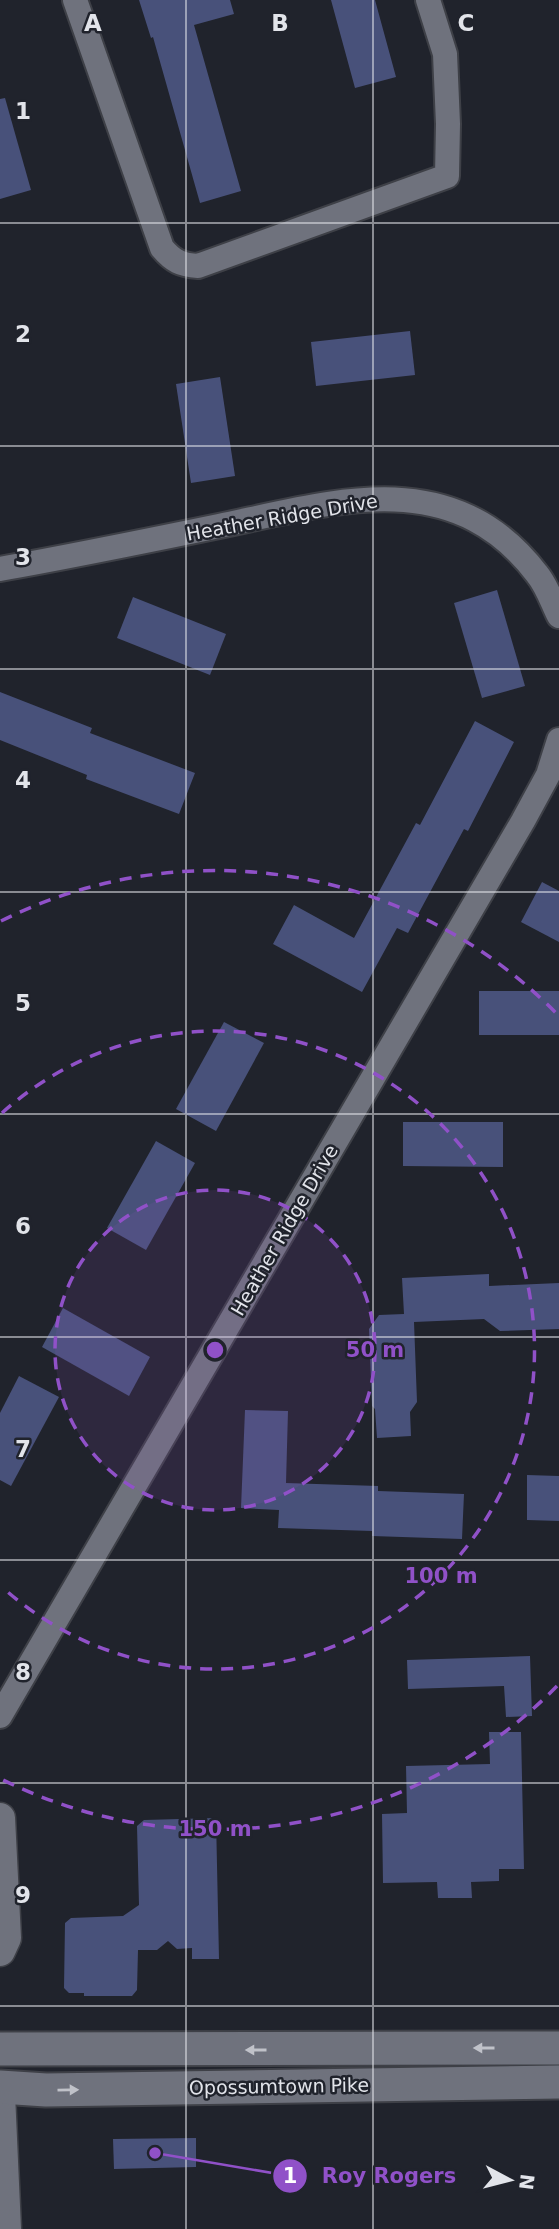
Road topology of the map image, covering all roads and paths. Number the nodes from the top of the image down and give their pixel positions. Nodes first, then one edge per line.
1 (75, 0) edge
2 (428, 0) edge
3 (0, 569) edge
4 (559, 616) edge
5 (559, 740) edge
6 (0, 1716) edge
7 (0, 1818) edge
8 (0, 1951) edge
9 (559, 2048) edge
10 (0, 2049) edge
11 (559, 2082) edge
12 (0, 2087) edge
13 (0, 2094) edge
14 (6, 2229) edge

1 - 2 street
3 - 4 street, Heather Ridge Drive
5 - 6 street, Heather Ridge Drive
7 - 8 street
9 -> 10 main road, Opossumtown Pike
12 -> 11 main road, Opossumtown Pike
13 - 14 street

